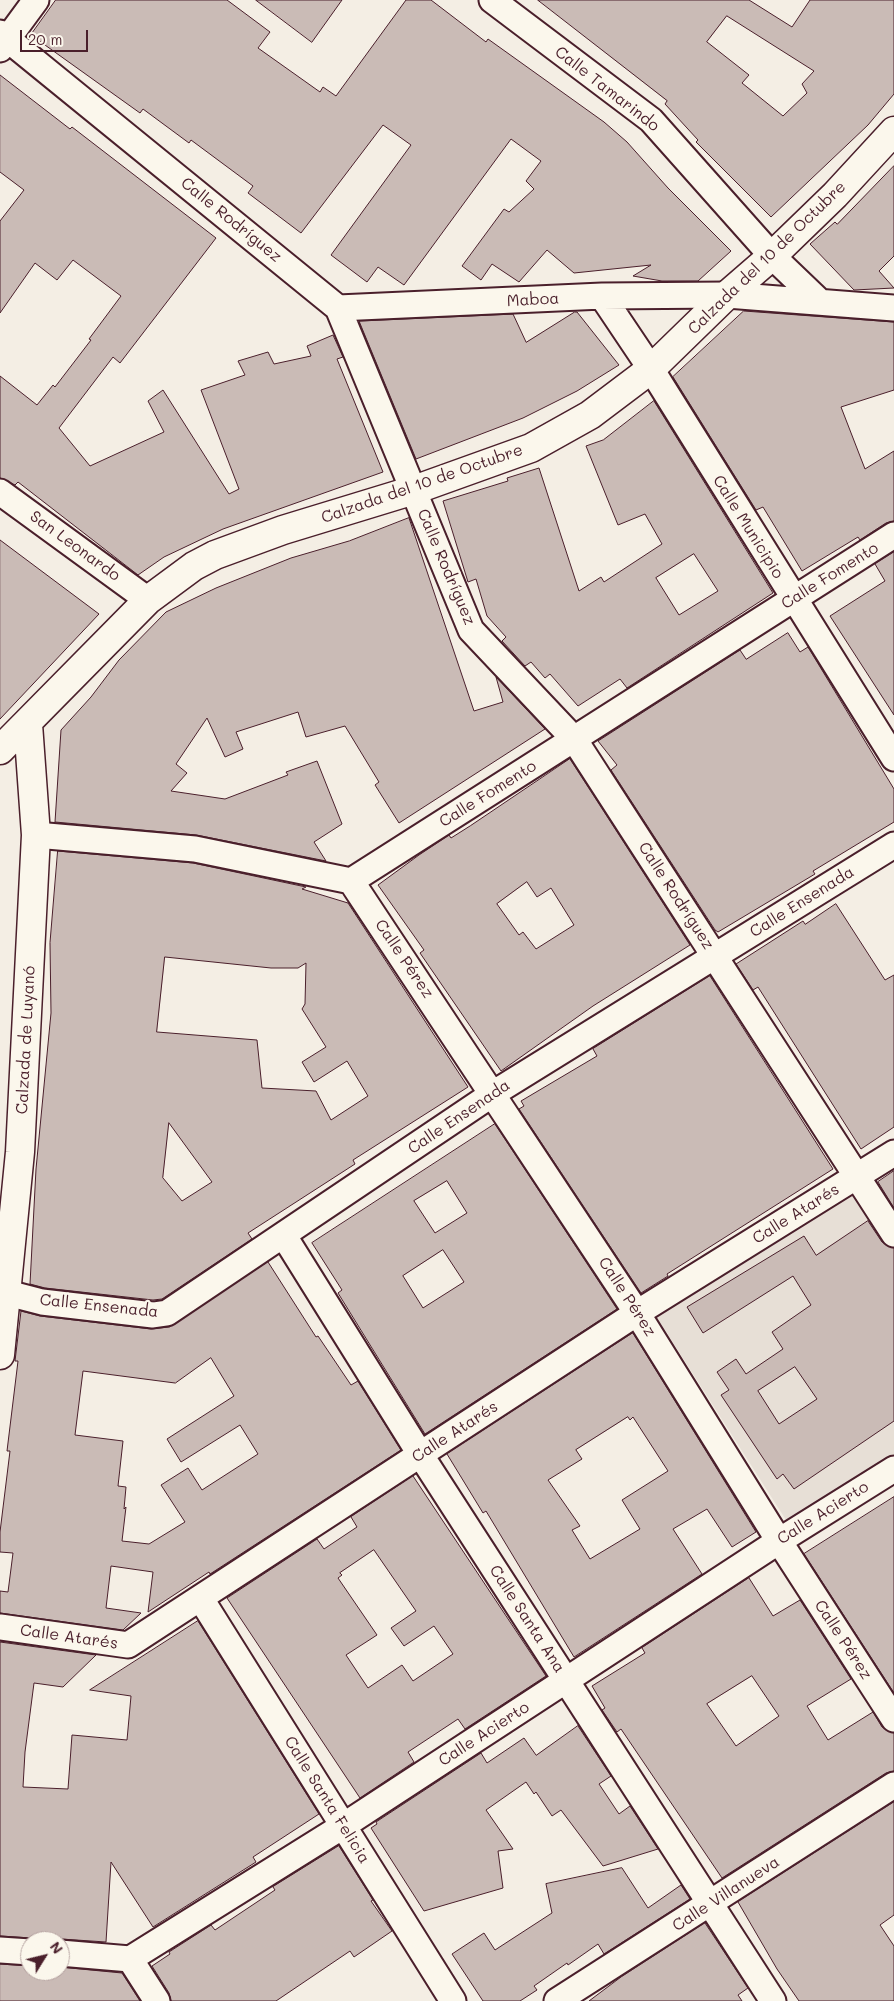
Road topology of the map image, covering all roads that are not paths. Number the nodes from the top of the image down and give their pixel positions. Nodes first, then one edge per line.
1 (36, 0) edge
2 (492, 0) edge
3 (3, 40) edge
4 (894, 130) edge
5 (772, 256) junction
6 (727, 294) junction
7 (602, 296) junction
8 (819, 301) junction
9 (338, 308) junction
10 (894, 308) edge
11 (651, 369) junction
12 (414, 490) junction
13 (0, 492) edge
14 (894, 535) edge
15 (148, 600) junction
16 (793, 600) junction
17 (28, 724) junction
18 (574, 739) junction
19 (0, 750) edge
20 (894, 758) edge
21 (36, 835) junction
22 (894, 845) edge
23 (351, 881) junction
24 (714, 956) junction
25 (494, 1093) junction
26 (894, 1153) edge
27 (856, 1176) junction
28 (894, 1234) edge
29 (284, 1236) junction
30 (4, 1292) edge
31 (637, 1313) junction
32 (0, 1355) edge
33 (420, 1454) junction
34 (894, 1469) edge
35 (778, 1541) junction
36 (201, 1599) junction
37 (0, 1627) edge
38 (567, 1680) junction
39 (894, 1719) edge
40 (894, 1785) edge
41 (343, 1826) junction
42 (709, 1904) junction
43 (0, 1950) edge
44 (20, 1951) edge
45 (70, 1955) edge
46 (130, 1959) junction
47 (157, 2001) edge
48 (453, 2001) edge
49 (557, 2001) edge
50 (773, 2001) edge

1 - 3 street
2 - 5 street, Calle Tamarindo
3 - 9 street, Calle Rodríguez
4 - 5 main road, Calzada del 10 de Octubre
5 - 6 main road, Calzada del 10 de Octubre
5 - 8 street, Calle Tamarindo
6 - 7 street, Maboa
6 - 8 street, Maboa
6 - 11 main road, Calzada del 10 de Octubre
7 - 9 street, Maboa
7 - 11 street, Calle Municipio
8 - 10 street, Maboa
9 - 12 street, Calle Rodríguez
11 - 12 main road, Calzada del 10 de Octubre
11 - 16 street, Calle Municipio
12 - 15 main road, Calzada del 10 de Octubre
12 - 18 street, Calle Rodríguez
13 - 15 street, San Leonardo
14 - 16 street, Calle Fomento
15 - 17 main road, Calzada del 10 de Octubre
16 - 18 street, Calle Fomento
16 - 20 street, Calle Municipio
17 - 19 main road, Calzada del 10 de Octubre
17 - 21 main road, Calzada de Luyanó
18 - 23 street, Calle Fomento
18 - 24 street, Calle Rodríguez
21 - 23 street
21 - 30 main road, Calzada de Luyanó
22 - 24 street, Calle Ensenada
23 - 25 street, Calle Pérez
24 - 25 street, Calle Ensenada
24 - 27 street, Calle Rodríguez
25 - 29 street, Calle Ensenada
25 - 31 street, Calle Pérez
26 - 27 street, Calle Atarés
27 - 28 street, Calle Rodríguez
27 - 31 street, Calle Atarés
29 - 30 street, Calle Ensenada
29 - 33 street, Calle Santa Ana
30 - 32 main road, Calzada de Luyanó
31 - 33 street, Calle Atarés
31 - 35 street, Calle Pérez
33 - 36 street, Calle Atarés
33 - 38 street, Calle Santa Ana
34 - 35 street, Calle Acierto
35 - 38 street, Calle Acierto
35 - 39 street, Calle Pérez
36 - 37 street, Calle Atarés
36 - 41 street, Calle Santa Felicia
38 - 41 street, Calle Acierto
38 - 42 street, Calle Santa Ana
40 - 42 street, Calle Villanueva
41 - 46 street, Calle Acierto
41 - 48 street, Calle Santa Felicia
42 - 49 street, Calle Villanueva
42 - 50 street, Calle Santa Ana
43 - 44 street
45 - 46 street
46 - 47 street

